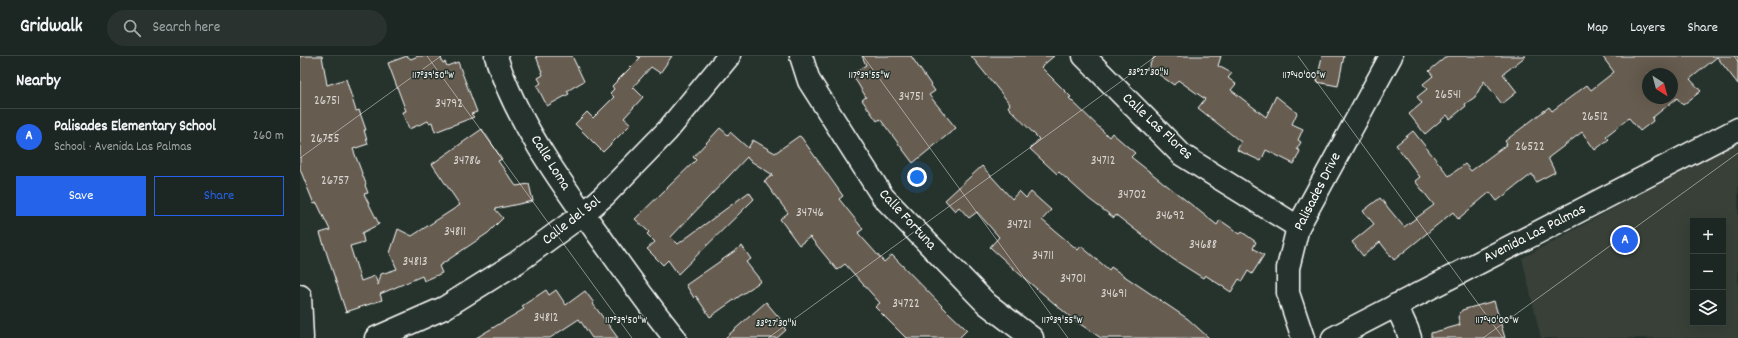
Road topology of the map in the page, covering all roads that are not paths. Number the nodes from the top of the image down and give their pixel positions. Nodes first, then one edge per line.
1 (496, 56) edge
2 (729, 56) edge
3 (801, 56) edge
4 (1084, 56) edge
5 (1391, 56) edge
6 (1738, 130) edge
7 (583, 214) junction
8 (1298, 227) junction
9 (300, 296) edge
10 (1396, 305) junction
11 (302, 338) edge
12 (376, 338) edge
13 (676, 338) edge
14 (1032, 338) edge
15 (1303, 338) edge
16 (1333, 338) edge
17 (1410, 338) edge

1 - 7 street, Calle Loma
2 - 7 street, Calle del Sol
3 - 14 street, Calle Fortuna
4 - 8 street, Calle Las Flores
5 - 8 street, Palisades Drive
6 - 10 street, Avenida Las Palmas
7 - 12 street, Calle del Sol
7 - 13 street, Calle Loma
8 - 15 street, Palisades Drive
9 - 11 street
10 - 16 street, Avenida Las Palmas
10 - 17 street

